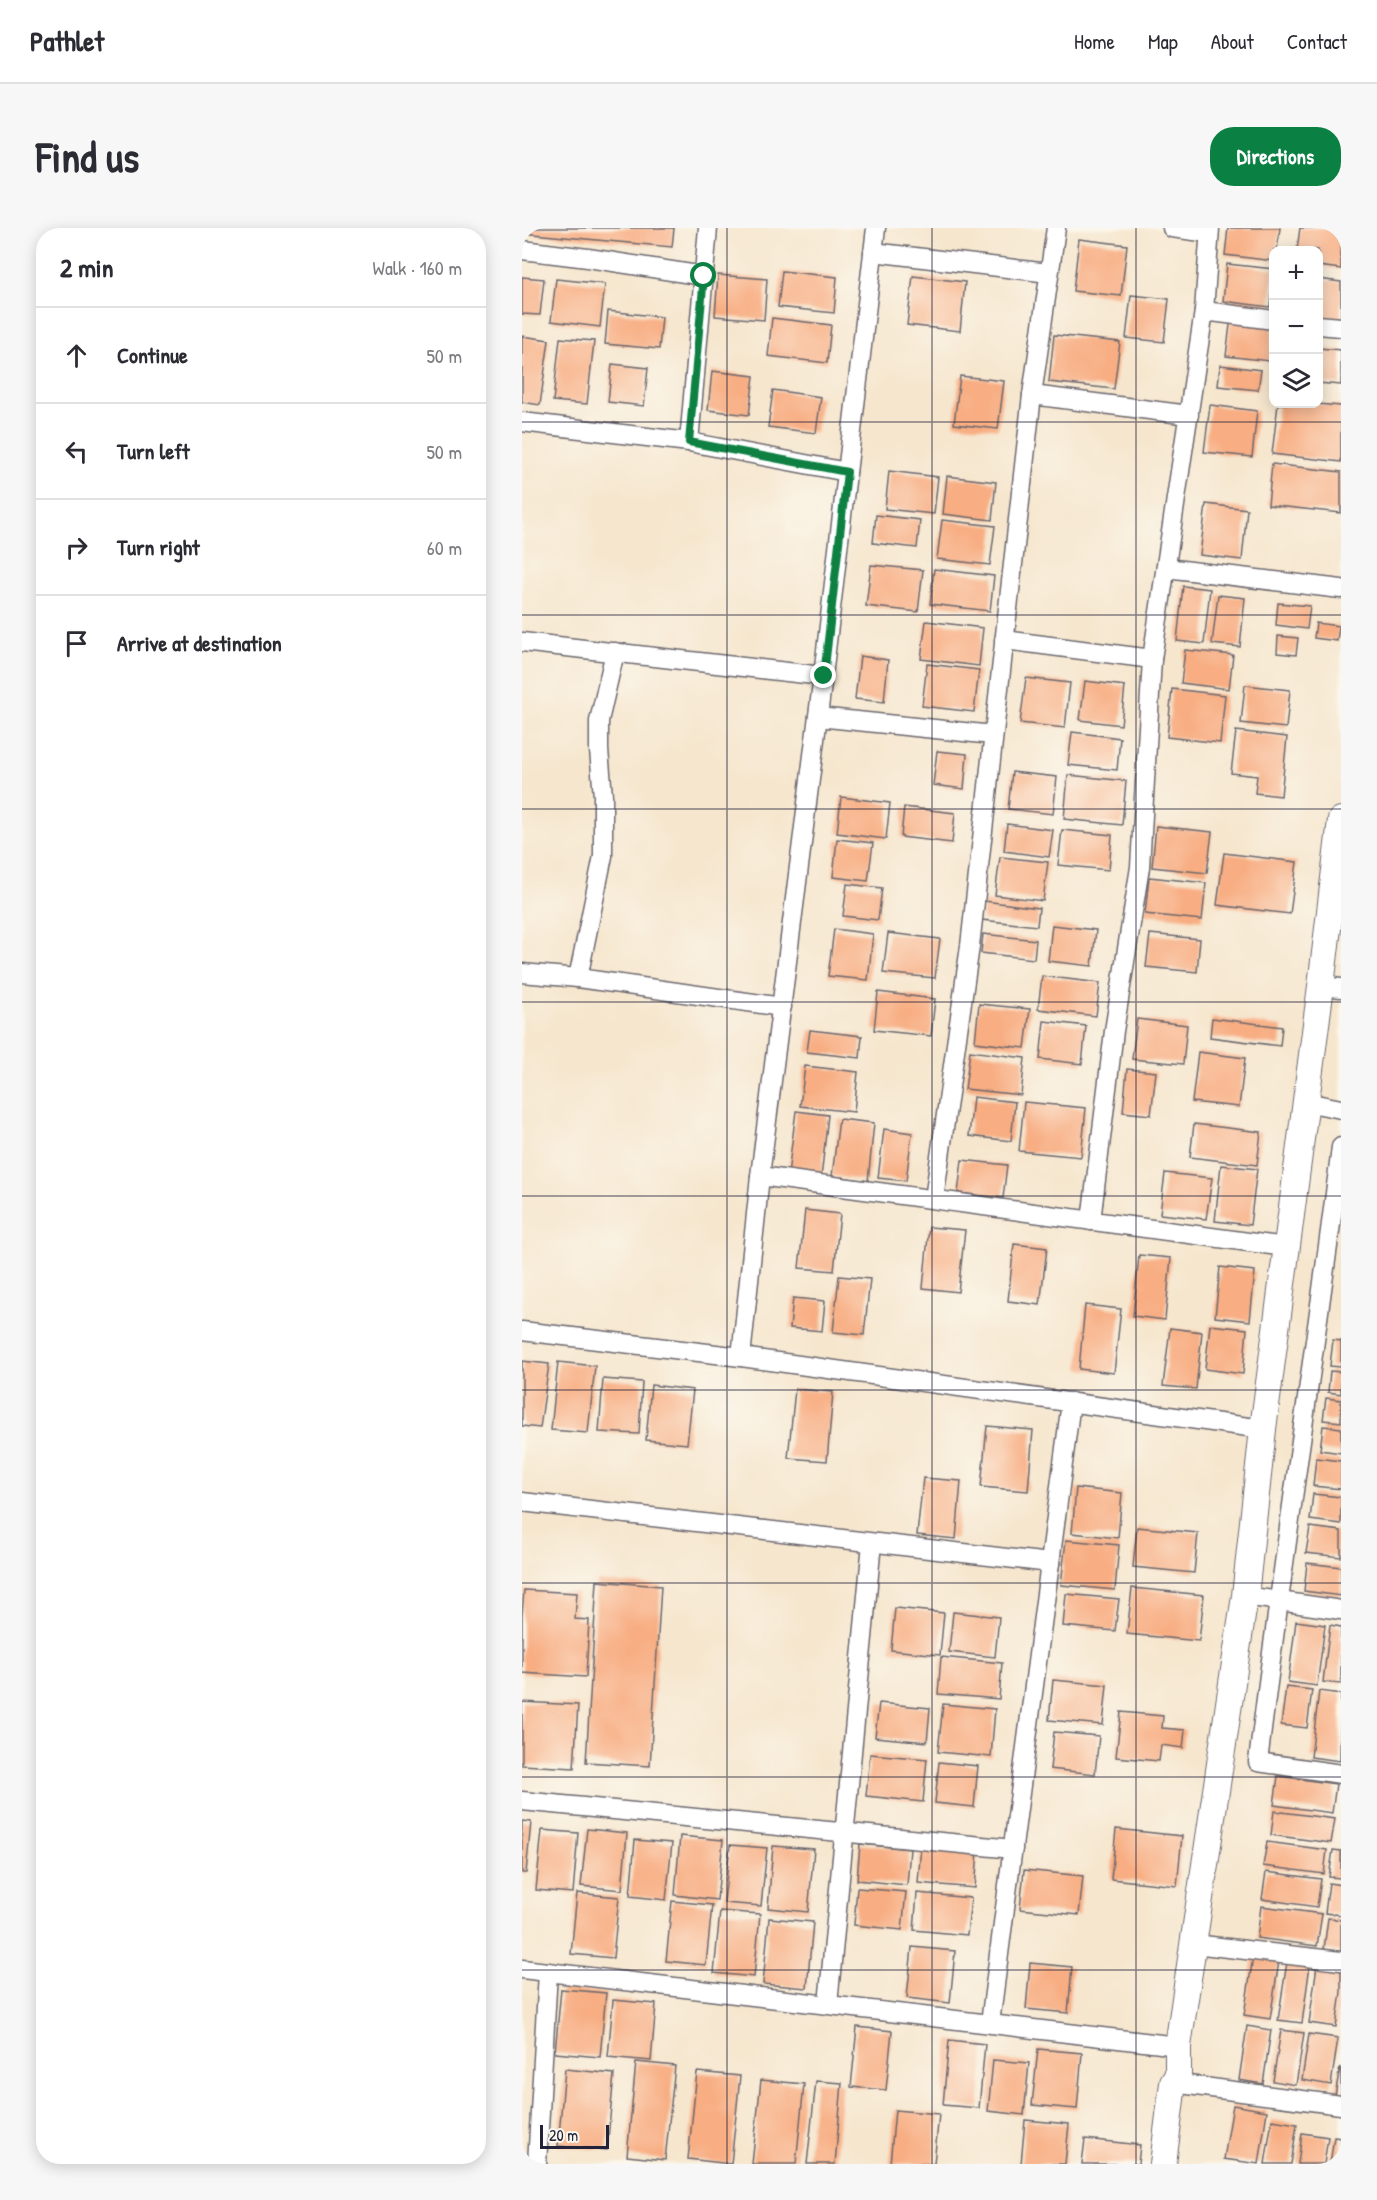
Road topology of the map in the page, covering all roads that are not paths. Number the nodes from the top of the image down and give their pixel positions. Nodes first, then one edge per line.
1 (708, 228) edge
2 (876, 228) edge
3 (1056, 228) edge
4 (1172, 228) edge
5 (1210, 230) edge
6 (522, 250) edge
7 (873, 252) junction
8 (1050, 273) junction
9 (704, 276) junction
10 (1204, 311) junction
11 (1269, 319) edge
12 (1323, 325) edge
13 (1341, 327) edge
14 (1032, 395) junction
15 (1189, 415) junction
16 (522, 422) edge
17 (689, 442) junction
18 (847, 472) junction
19 (1166, 568) junction
20 (1341, 589) edge
21 (1004, 640) junction
22 (522, 642) edge
23 (615, 652) junction
24 (1152, 659) junction
25 (824, 676) junction
26 (818, 717) junction
27 (993, 735) junction
28 (1341, 820) edge
29 (522, 973) edge
30 (578, 978) junction
31 (1331, 987) edge
32 (782, 1007) junction
33 (1306, 1102) junction
34 (1341, 1109) edge
35 (1341, 1147) edge
36 (760, 1176) junction
37 (934, 1199) junction
38 (1091, 1221) junction
39 (1286, 1247) junction
40 (522, 1331) edge
41 (741, 1357) junction
42 (1071, 1402) junction
43 (1263, 1429) junction
44 (522, 1502) edge
45 (872, 1543) junction
46 (1050, 1563) junction
47 (1245, 1596) junction
48 (1277, 1600) junction
49 (1341, 1610) edge
50 (1341, 1774) edge
51 (522, 1802) edge
52 (844, 1833) junction
53 (1013, 1850) junction
54 (1194, 1944) junction
55 (1341, 1960) edge
56 (522, 1969) edge
57 (548, 1972) junction
58 (828, 2004) junction
59 (990, 2023) junction
60 (1178, 2046) junction
61 (1173, 2083) junction
62 (1341, 2105) edge
63 (537, 2164) edge
64 (1163, 2164) edge

1 - 9 street
2 - 7 street
3 - 8 street
4 - 5 street
5 - 10 street
6 - 9 street
7 - 8 street
7 - 18 street
8 - 14 street
9 - 17 street
10 - 11 street
10 - 15 street
12 - 13 street
14 - 15 street
14 - 21 street
15 - 19 street
16 - 17 street
17 - 18 street
18 - 25 street
19 - 20 street
19 - 24 street
21 - 24 street
21 - 27 street
22 - 23 street
23 - 25 street
23 - 30 street
24 - 38 street
25 - 26 street
26 - 27 street
26 - 32 street
27 - 37 street
28 - 31 street
29 - 30 street
30 - 32 street
31 - 33 street
32 - 36 street
33 - 34 street
33 - 39 street
35 - 48 street
36 - 37 street
36 - 41 street
37 - 38 street
38 - 39 street
39 - 43 street
40 - 41 street
41 - 42 street
42 - 43 street
42 - 46 street
43 - 47 street
44 - 45 street
45 - 46 street
45 - 52 street
46 - 53 street
47 - 48 street
47 - 54 street
48 - 49 street
48 - 50 street
51 - 52 street
52 - 53 street
52 - 58 street
53 - 59 street
54 - 55 street
54 - 60 street
56 - 57 street
57 - 58 street
57 - 63 street
58 - 59 street
59 - 60 street
60 - 61 street
61 - 62 street
61 - 64 street

